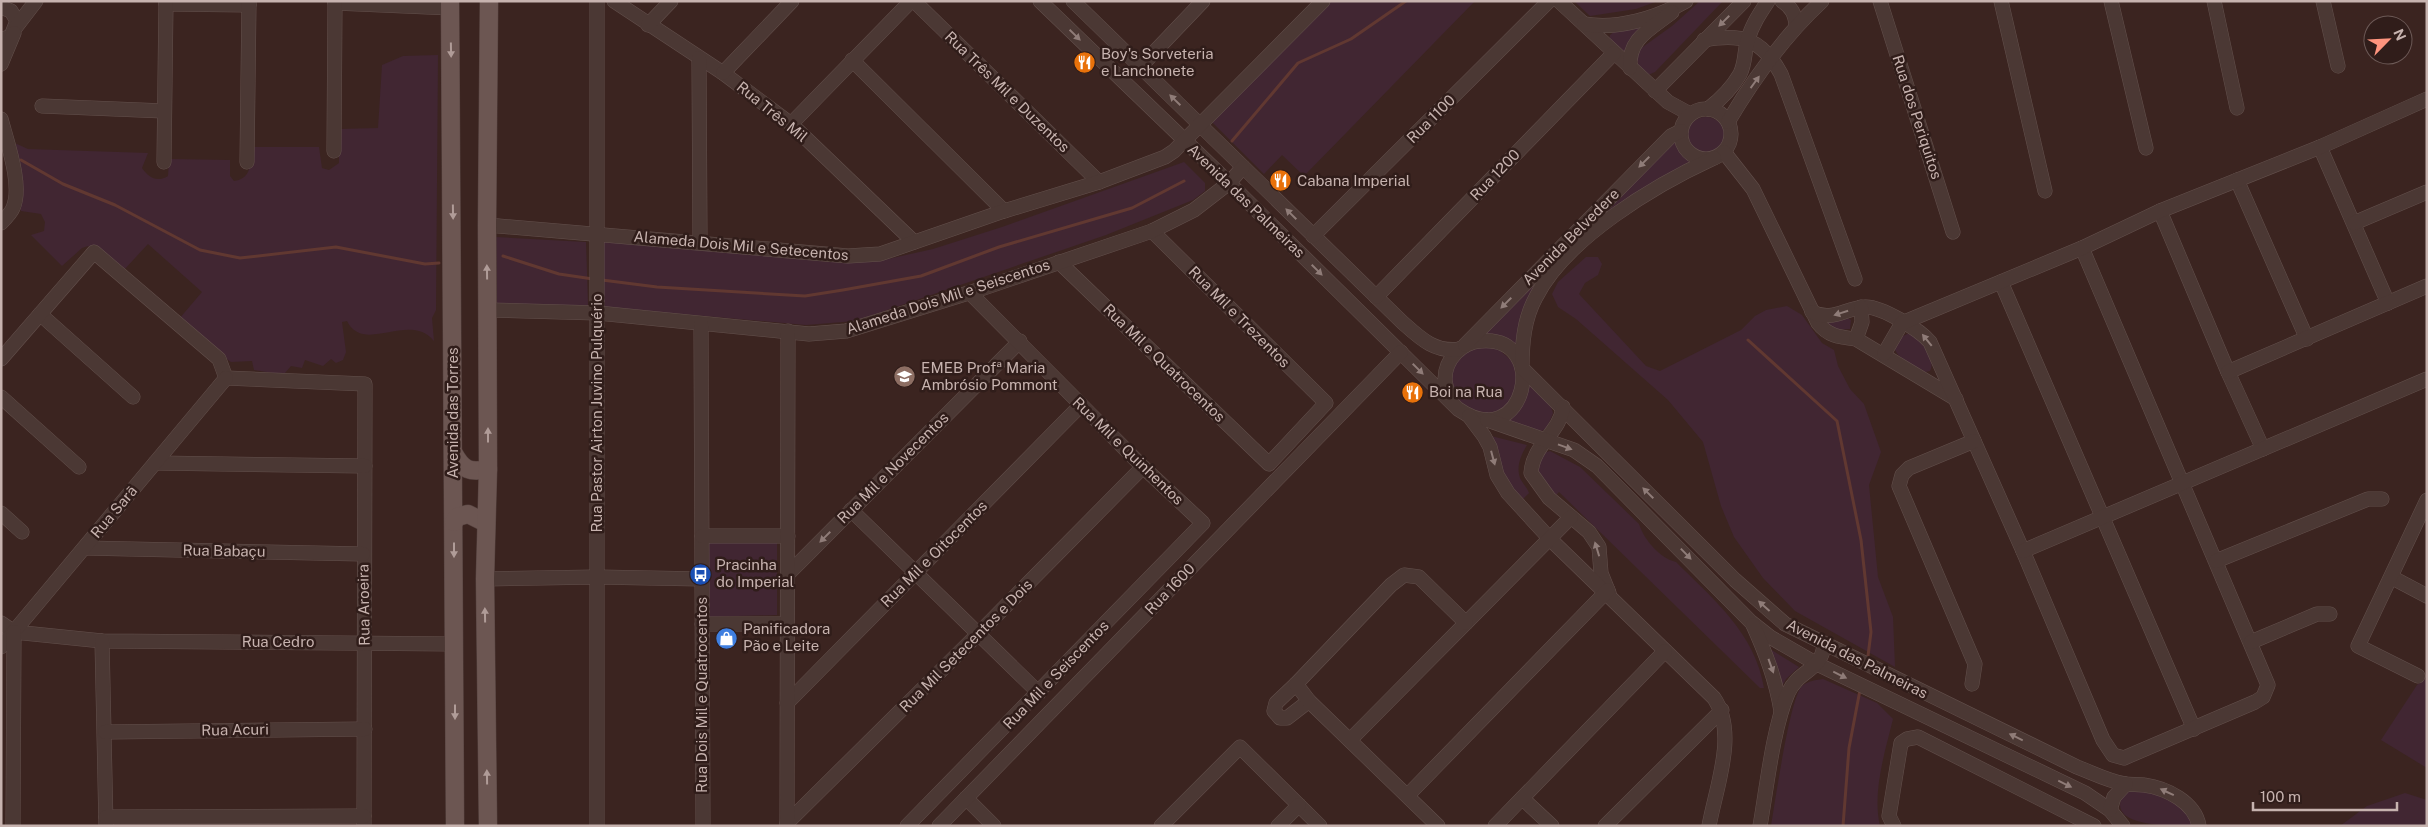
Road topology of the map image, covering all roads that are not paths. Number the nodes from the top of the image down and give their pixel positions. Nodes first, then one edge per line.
1 (12, 1) edge
2 (36, 1) edge
3 (489, 1) edge
4 (597, 1) edge
5 (614, 1) edge
6 (670, 1) edge
7 (792, 1) edge
8 (913, 1) edge
9 (1040, 1) edge
10 (1203, 1) edge
11 (1322, 1) edge
12 (1549, 1) edge
13 (1559, 1) edge
14 (1744, 1) edge
15 (1768, 1) edge
16 (1782, 1) edge
17 (1822, 1) edge
18 (1880, 1) edge
19 (2000, 1) edge
20 (2111, 1) edge
21 (2214, 1) edge
22 (2323, 1) edge
23 (166, 2) edge
24 (335, 2) edge
25 (1685, 2) edge
26 (249, 3) edge
27 (1077, 3) edge
28 (451, 5) edge
29 (1, 7) edge
30 (1584, 24) junction
31 (1618, 24) junction
32 (648, 25) junction
33 (1796, 25) junction
34 (15, 29) junction
35 (1, 40) edge
36 (1704, 40) junction
37 (1747, 41) junction
38 (1609, 48) junction
39 (1771, 57) junction
40 (699, 58) junction
41 (852, 60) junction
42 (1, 64) edge
43 (2338, 66) dead end
44 (1140, 67) junction
45 (1630, 68) junction
46 (723, 73) junction
47 (1655, 91) junction
48 (2427, 99) edge
49 (1668, 102) junction
50 (42, 106) dead end
51 (2237, 108) dead end
52 (1708, 109) junction
53 (164, 111) junction
54 (1690, 114) junction
55 (1, 119) edge
56 (1728, 122) junction
57 (791, 124) junction
58 (1200, 125) junction
59 (1682, 128) junction
60 (1184, 141) junction
61 (2320, 147) junction
62 (2146, 148) dead end
63 (334, 151) dead end
64 (1719, 155) junction
65 (164, 162) dead end
66 (247, 162) dead end
67 (1243, 167) junction
68 (2237, 180) junction
69 (1099, 182) junction
70 (1229, 183) junction
71 (2045, 192) dead end
72 (2427, 192) edge
73 (1004, 211) junction
74 (2160, 211) junction
75 (1, 223) edge
76 (2354, 223) junction
77 (487, 225) junction
78 (1152, 231) junction
79 (1954, 232) dead end
80 (596, 234) junction
81 (1312, 236) junction
82 (700, 242) junction
83 (914, 242) junction
84 (2082, 248) junction
85 (1059, 262) junction
86 (1855, 279) dead end
87 (2001, 282) junction
88 (1362, 285) junction
89 (2427, 286) edge
90 (970, 292) junction
91 (1376, 297) junction
92 (1346, 299) junction
93 (2388, 303) junction
94 (1861, 307) junction
95 (488, 310) junction
96 (1812, 312) junction
97 (598, 313) junction
98 (40, 314) junction
99 (1902, 323) junction
100 (701, 324) junction
101 (788, 331) junction
102 (1856, 338) junction
103 (2307, 339) junction
104 (1020, 341) junction
105 (1462, 348) junction
106 (1401, 352) junction
107 (1884, 354) junction
108 (1, 359) edge
109 (1941, 365) junction
110 (1522, 368) junction
111 (2228, 372) junction
112 (1921, 376) junction
113 (226, 378) junction
114 (2427, 379) edge
115 (1, 397) edge
116 (132, 398) dead end
117 (1957, 399) junction
118 (1451, 401) junction
119 (1081, 405) junction
120 (1563, 407) junction
121 (1468, 416) junction
122 (1486, 420) junction
123 (1545, 440) junction
124 (1974, 441) junction
125 (2263, 449) junction
126 (454, 454) junction
127 (155, 463) junction
128 (1269, 464) joint
129 (365, 466) junction
130 (78, 467) dead end
131 (1143, 467) junction
132 (488, 469) junction
133 (2182, 484) junction
134 (2382, 499) dead end
135 (2427, 500) edge
136 (852, 510) junction
137 (1, 513) edge
138 (1571, 517) junction
139 (2103, 517) junction
140 (454, 522) junction
141 (1203, 523) joint
142 (486, 524) junction
143 (22, 532) dead end
144 (702, 536) junction
145 (788, 536) junction
146 (1550, 539) junction
147 (84, 548) junction
148 (2023, 551) junction
149 (363, 554) junction
150 (2216, 561) junction
151 (916, 573) junction
152 (788, 574) junction
153 (597, 577) junction
154 (2391, 577) junction
155 (485, 579) junction
156 (702, 579) junction
157 (1608, 593) junction
158 (2427, 596) edge
159 (2330, 614) dead end
160 (1466, 622) junction
161 (1751, 622) junction
162 (1, 623) edge
163 (702, 624) junction
164 (787, 624) junction
165 (14, 632) junction
166 (978, 634) junction
167 (102, 641) junction
168 (364, 642) junction
169 (2251, 642) junction
170 (454, 644) junction
171 (1824, 645) junction
172 (1, 647) edge
173 (1665, 651) junction
174 (1817, 664) junction
175 (2418, 676) dead end
176 (1296, 684) junction
177 (1972, 684) dead end
178 (1039, 693) junction
179 (1309, 701) junction
180 (787, 703) junction
181 (1722, 710) junction
182 (1781, 712) junction
183 (2194, 728) junction
184 (365, 729) junction
185 (105, 732) junction
186 (1350, 740) junction
187 (2126, 784) junction
188 (1408, 795) junction
189 (966, 798) junction
190 (1522, 798) junction
191 (1299, 805) junction
192 (2110, 810) junction
193 (364, 821) edge
194 (106, 822) edge
195 (787, 824) edge
196 (13, 826) edge
197 (455, 826) edge
198 (488, 826) edge
199 (597, 826) edge
200 (703, 826) edge
201 (907, 826) edge
202 (939, 826) edge
203 (994, 826) edge
204 (1161, 826) edge
205 (1278, 826) edge
206 (1320, 826) edge
207 (1438, 826) edge
208 (1494, 826) edge
209 (1552, 826) edge
210 (1605, 826) edge
211 (1709, 826) edge
212 (1760, 826) edge
213 (1894, 826) edge
214 (2094, 826) edge
215 (2123, 826) edge
216 (2199, 826) edge

1 - 29 street
2 - 34 street
3 - 77 main road
4 - 80 street, Rua Pastor Airton Juvino Pulquério
5 - 32 street, Rua Três Mil
6 - 32 street
7 - 46 street
8 - 41 street
8 - 69 street, Rua Três Mil e Duzentos
9 -> 60 street, Avenida das Palmeiras
10 - 44 street
11 - 58 street, Alameda Dois Mil e Setecentos
12 - 81 street, Rua 1100
13 - 30 street
14 -> 36 street
15 - 37 street
16 - 33 street
17 - 33 street
18 - 79 street, Rua dos Periquitos
19 - 71 street
20 - 62 street
21 - 51 street
22 - 43 street
23 - 26 street
23 - 53 street
24 - 28 street
24 - 63 street
25 - 31 street
25 - 45 street
26 - 66 street
27 - 44 street, Avenida das Palmeiras
28 -> 126 main road, Avenida das Torres
29 - 34 street
30 - 31 street
30 - 38 street
31 - 38 street, Rua 1200
32 - 40 street, Rua Três Mil
33 - 39 street
34 - 35 street
34 - 42 street
36 - 37 street
36 - 47 street
37 - 39 street
37 - 52 street
38 - 45 street
38 - 91 street, Rua 1200
56 -> 39 street
39 - 86 street
40 - 46 street, Rua Três Mil
40 - 82 street
41 - 57 street
41 - 73 street
58 -> 44 street, Avenida das Palmeiras
45 - 47 street
46 - 57 street, Rua Três Mil
47 - 49 street
48 - 61 street
49 - 54 street
49 - 59 street
50 - 53 street
52 - 54 street
52 - 56 street
53 - 65 street
54 - 59 street
55 - 75 street
56 - 64 street
57 - 83 street, Rua Três Mil
58 - 60 street, Alameda Dois Mil e Setecentos
58 - 67 street, Avenida das Palmeiras
59 - 64 street
59 -> 105 street, Avenida Belvedere
60 - 69 street, Alameda Dois Mil e Setecentos
60 - 70 street, Avenida das Palmeiras
61 - 68 street
61 - 76 street
64 - 96 street
64 - 110 street, Avenida Belvedere
67 - 70 street, Alameda Dois Mil e Seiscentos
81 -> 67 street, Avenida das Palmeiras
68 - 74 street
68 - 103 street
69 - 73 street, Alameda Dois Mil e Setecentos
70 - 78 street, Alameda Dois Mil e Seiscentos
70 -> 92 street, Avenida das Palmeiras
72 - 76 street
73 - 83 street, Alameda Dois Mil e Setecentos
74 - 84 street
74 - 111 street
76 - 93 street
77 - 80 street, Alameda Dois Mil e Setecentos
95 -> 77 main road
78 - 85 street, Alameda Dois Mil e Seiscentos
78 - 128 street, Rua Mil e Trezentos
80 - 82 street, Alameda Dois Mil e Setecentos
80 - 97 street, Rua Pastor Airton Juvino Pulquério
81 - 88 street, Avenida das Palmeiras
82 - 83 street, Alameda Dois Mil e Setecentos
84 - 87 street
84 - 133 street
85 - 90 street, Alameda Dois Mil e Seiscentos
85 - 128 street, Rua Mil e Quatrocentos
87 - 99 street
87 - 139 street
88 - 91 street, Avenida das Palmeiras
88 - 92 street
89 - 93 street
90 - 101 street, Alameda Dois Mil e Seiscentos
90 - 104 street, Rua Mil e Quinhentos
91 - 105 street, Avenida das Palmeiras
92 - 106 street, Avenida das Palmeiras
93 - 103 street
94 -> 96 street
94 - 99 street
94 - 102 street
95 - 97 street
132 -> 95 main road
96 - 102 street
97 - 100 street, Alameda Dois Mil e Seiscentos
97 - 153 street, Rua Pastor Airton Juvino Pulquério
98 - 108 street
98 - 113 street
98 - 116 street
99 - 107 street
109 -> 99 street
100 - 101 street, Alameda Dois Mil e Seiscentos
100 - 144 street, Rua Dois Mil e Quatrocentos
101 - 145 street
102 - 107 street
103 - 111 street
104 - 119 street, Rua Mil e Quinhentos
104 - 136 street, Rua Mil e Novecentos
105 - 110 street
105 - 118 street
106 -> 118 street, Avenida das Palmeiras
106 - 189 street, Rua 1600
107 - 112 street
109 - 112 street
109 - 117 street
110 - 120 street, Avenida das Palmeiras
110 - 122 street
111 - 125 street
112 - 117 street
113 - 127 street, Rua Sarã
113 - 129 street, Rua Aroeira
114 - 125 street
115 - 130 street
117 - 124 street
118 - 121 street
119 - 131 street, Rua Mil e Quinhentos
119 - 151 street, Rua Mil e Oitocentos
120 - 123 street
171 -> 120 street, Avenida das Palmeiras
121 - 122 street
121 -> 146 street
122 - 123 street, Avenida das Palmeiras
123 - 138 street
123 -> 161 street, Avenida das Palmeiras
124 - 148 street
124 - 177 street
125 - 133 street
126 - 132 main road
126 - 140 main road, Avenida das Torres
127 - 129 street
127 - 147 street, Rua Sarã
129 - 149 street, Rua Aroeira
131 - 141 street, Rua Mil e Quinhentos
131 - 166 street, Rua Mil Setecentos e Dois
132 - 142 main road
133 - 139 street
133 - 150 street
134 - 150 street
135 - 154 street
136 - 151 street
136 -> 152 street, Rua Mil e Novecentos
137 - 143 street
138 - 146 street
157 -> 138 street
139 - 148 street
139 - 183 street
140 - 142 main road
140 -> 170 main road, Avenida das Torres
141 - 178 street, Rua Mil e Seiscentos
142 - 155 main road
144 - 145 street
144 - 156 street, Rua Dois Mil e Quatrocentos
145 - 152 street
146 - 157 street
146 - 160 street
147 - 149 street, Rua Babaçu
147 - 165 street, Rua Sarã
148 - 183 street
149 - 168 street, Rua Aroeira
150 - 169 street
151 - 166 street
151 - 180 street, Rua Mil e Oitocentos
152 - 164 street
153 - 155 street
153 - 156 street
153 - 199 street, Rua Pastor Airton Juvino Pulquério
154 - 158 street
154 - 175 street
198 -> 155 main road
156 - 163 street, Rua Dois Mil e Quatrocentos
157 - 173 street
157 - 188 street
159 - 169 street
160 - 176 street
160 - 186 street
161 - 174 street, Avenida das Palmeiras
161 -> 182 street
162 - 165 street
163 - 164 street
163 - 200 street, Rua Dois Mil e Quatrocentos
164 - 180 street
165 - 167 street, Rua Cedro
165 - 172 street, Rua Sarã
165 - 196 street
166 - 178 street
166 - 195 street, Rua Mil Setecentos e Dois
167 - 168 street, Rua Cedro
167 - 185 street
168 - 170 street, Rua Cedro
168 - 184 street, Rua Aroeira
169 - 183 street
170 -> 197 main road, Avenida das Torres
171 - 174 street
187 -> 171 street, Avenida das Palmeiras
173 - 181 street
173 - 190 street
174 - 182 street
174 -> 192 street, Avenida das Palmeiras
176 - 179 street
176 - 179 street
178 - 201 street, Rua Mil e Seiscentos
179 - 186 street
180 - 195 street
181 - 210 street
181 - 211 street
182 - 212 street
184 - 185 street, Rua Acuri
184 - 193 street, Rua Aroeira
185 - 194 street
186 - 188 street
187 - 192 street
216 -> 187 street, Avenida das Palmeiras
188 - 207 street
189 - 202 street, Rua 1600
189 - 203 street
190 - 208 street
190 - 209 street
191 - 204 street
191 - 205 street
191 - 206 street
192 - 215 street, Avenida das Palmeiras
193 - 194 street
213 - 214 street

